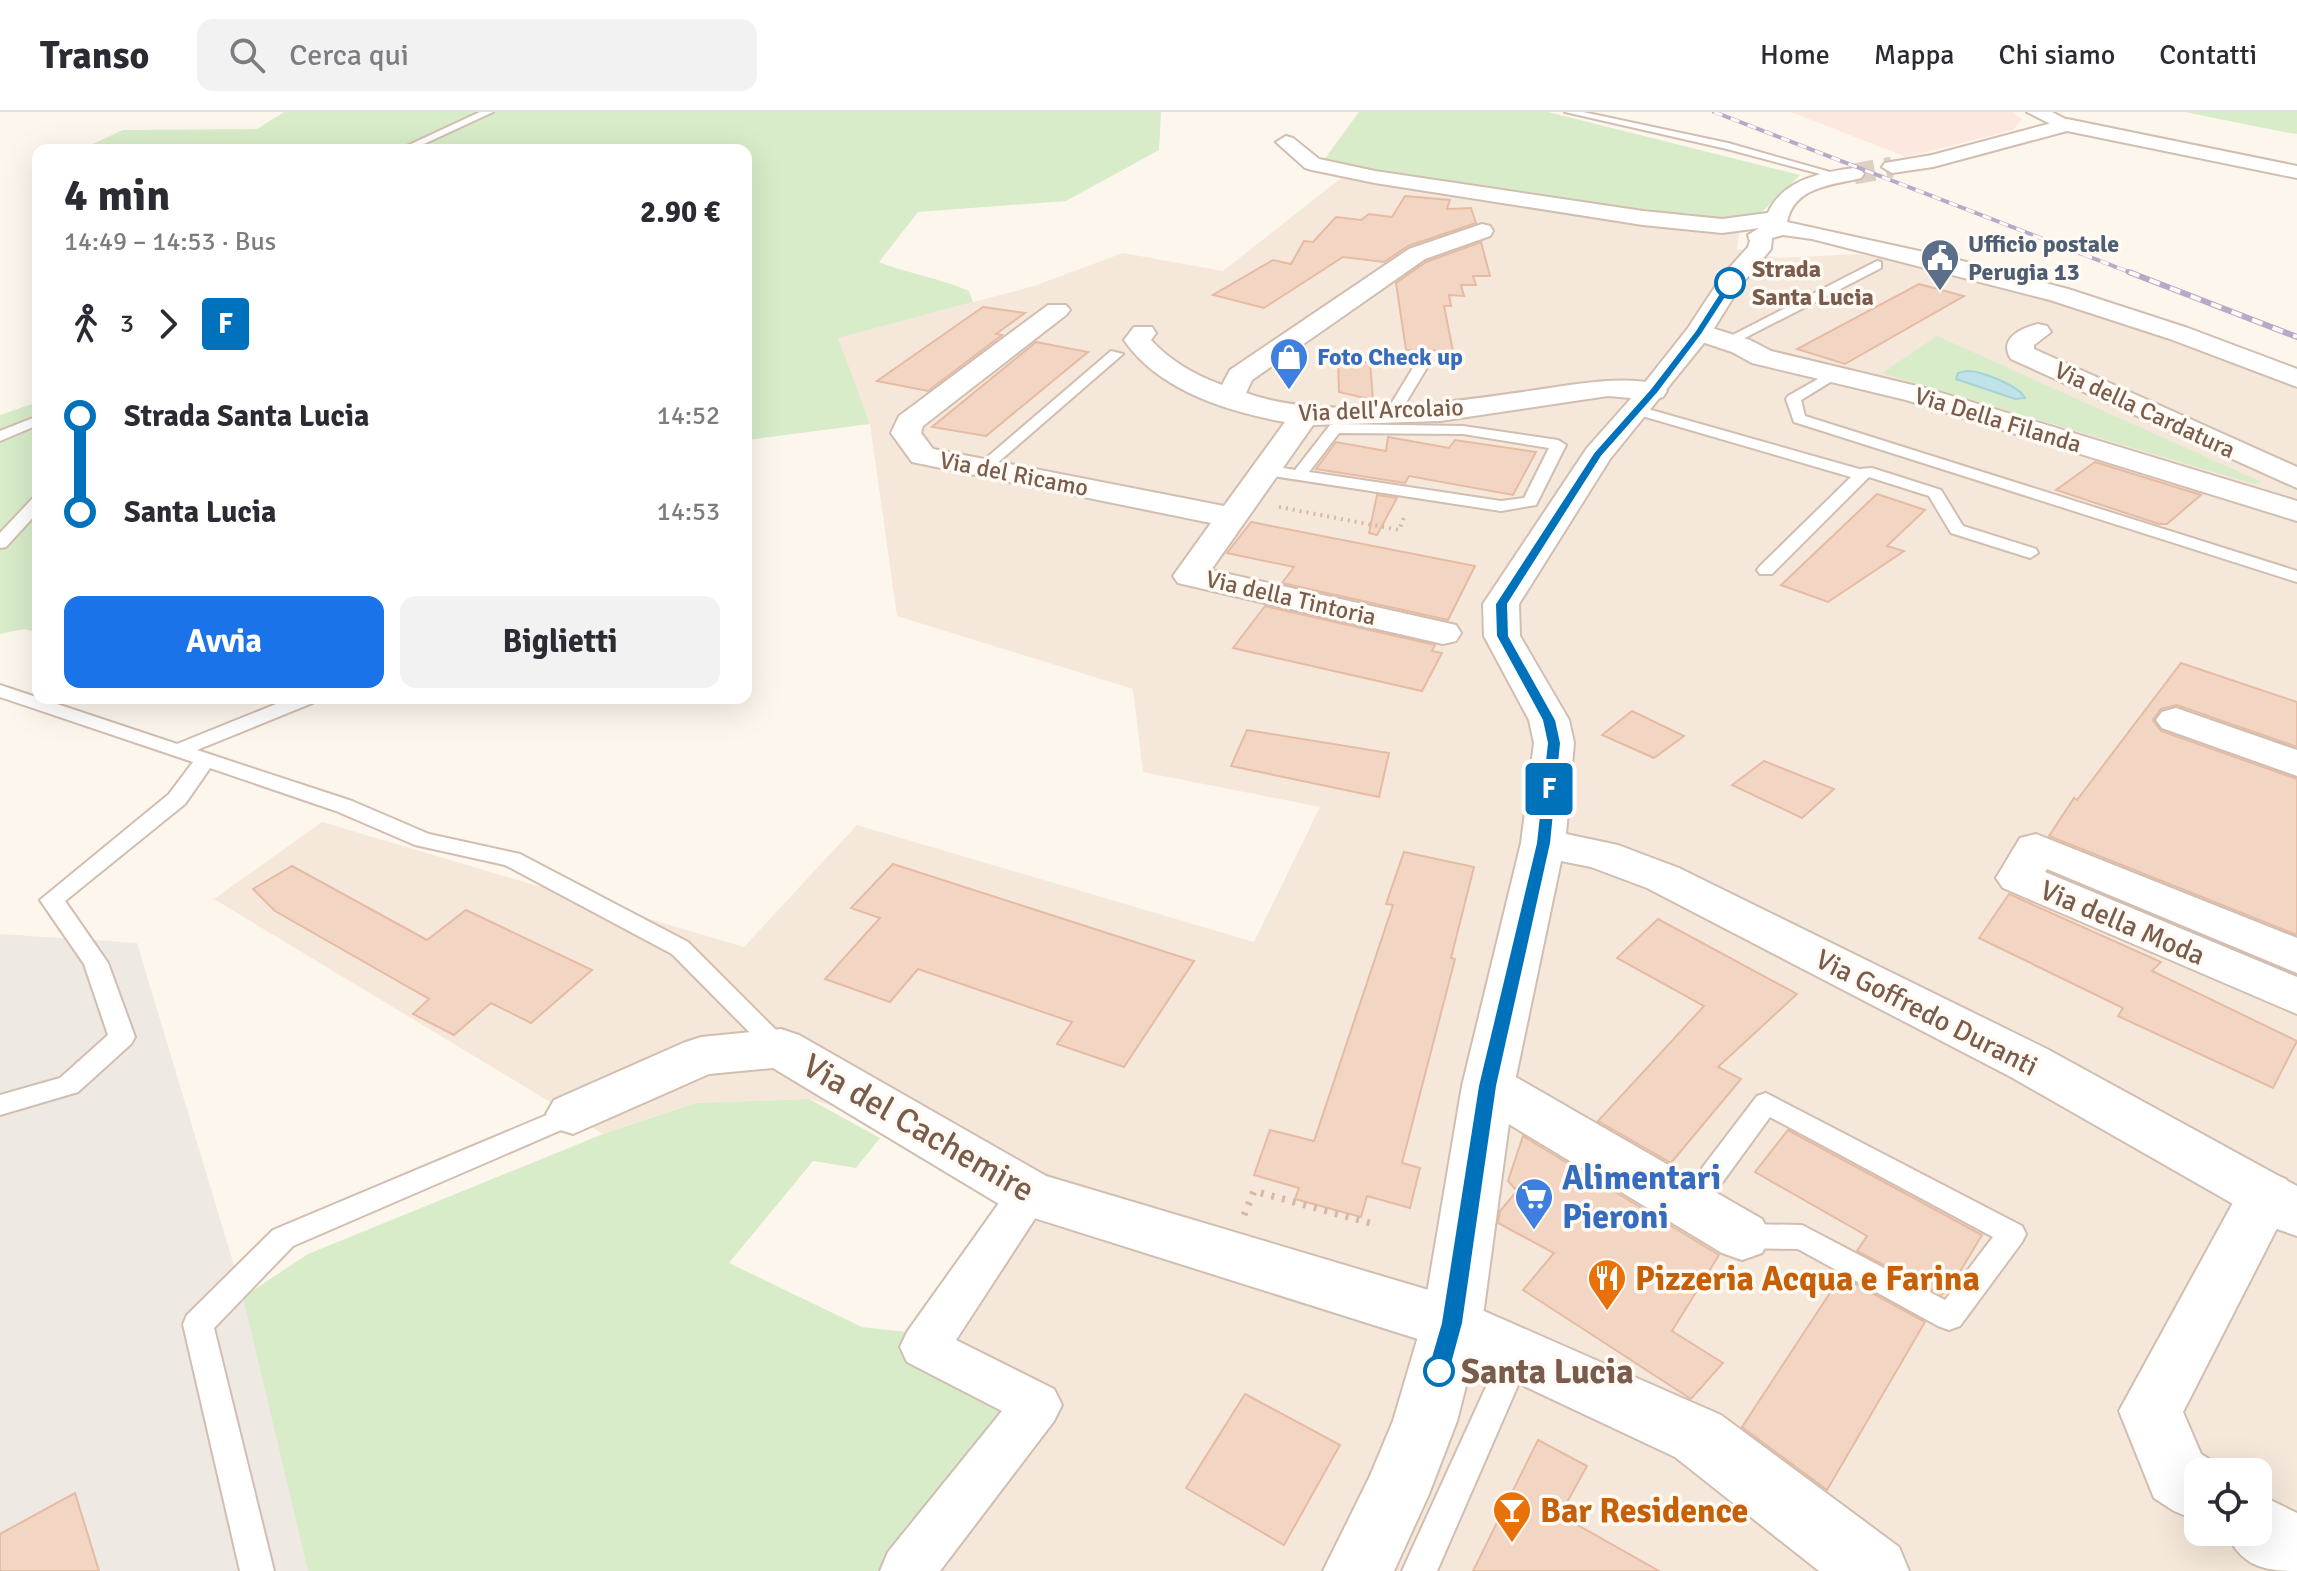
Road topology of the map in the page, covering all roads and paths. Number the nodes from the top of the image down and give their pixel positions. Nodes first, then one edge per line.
1 (488, 112) edge
2 (1570, 112) edge
3 (2036, 112) edge
4 (2067, 125) junction
5 (1286, 142) dead end
6 (416, 144) edge
7 (1892, 167) tunnel mouth
8 (2297, 172) edge
9 (1846, 175) joint
10 (1482, 231) dead end
11 (1764, 238) junction
12 (1826, 243) junction
13 (1878, 257) junction
14 (1057, 310) dead end
15 (2038, 332) dead end
16 (1143, 333) dead end
17 (1713, 337) junction
18 (1116, 354) dead end
19 (1421, 366) dead end
20 (1832, 375) junction
21 (2297, 379) edge
22 (1231, 396) junction
23 (1645, 400) junction
24 (1392, 414) junction
25 (1304, 416) junction
26 (32, 423) edge
27 (0, 437) edge
28 (983, 468) junction
29 (1282, 472) junction
30 (1863, 475) junction
31 (2297, 479) edge
32 (32, 508) edge
33 (1238, 509) junction
34 (2297, 511) edge
35 (1399, 530) dead end
36 (0, 543) edge
37 (2030, 553) dead end
38 (1766, 570) dead end
39 (2297, 577) edge
40 (1443, 633) dead end
41 (0, 691) edge
42 (32, 702) edge
43 (38, 704) edge
44 (293, 704) edge
45 (2176, 720) dead end
46 (177, 751) junction
47 (205, 760) junction
48 (2297, 764) edge
49 (1543, 843) junction
50 (2297, 957) edge
51 (2297, 997) edge
52 (781, 1048) junction
53 (1488, 1086) junction
54 (0, 1105) edge
55 (573, 1114) joint
56 (1029, 1194) junction
57 (2281, 1204) edge
58 (1690, 1205) junction
59 (1374, 1224) dead end
60 (1742, 1236) joint
61 (1225, 1256) junction
62 (1452, 1323) junction
63 (1517, 1353) junction
64 (2184, 1480) edge
65 (2272, 1536) edge
66 (2297, 1552) edge
67 (257, 1571) edge
68 (907, 1571) edge
69 (1358, 1571) edge
70 (1419, 1571) edge
71 (1874, 1571) edge

1 - 6 lane
2 - 9 lane
3 - 4 street
4 - 7 street
4 - 8 street
5 - 11 street
9 - 11 street
10 - 22 street
11 - 12 street
11 - 12 street
11 - 17 street
12 - 13 street
13 - 17 lane
13 - 21 street
14 - 28 street, Via del Ricamo
15 - 31 street, Via della Cardatura
16 - 22 street, Via dell'Arcolaio
17 - 20 street, Via Della Filanda
17 - 23 street
18 - 28 lane
19 - 24 lane
20 - 34 street, Via Della Filanda
20 - 39 lane
22 - 25 street, Via dell'Arcolaio
23 - 24 street, Via dell'Arcolaio
23 - 30 lane
23 - 49 street
24 - 25 street, Via dell'Arcolaio
25 - 29 street, Via della Tintoria
26 - 27 lane
28 - 33 street, Via del Ricamo
29 - 29 lane
29 - 33 street, Via della Tintoria
30 - 37 lane
30 - 38 lane
32 - 36 lane
33 - 35 path
33 - 40 street, Via della Tintoria
41 - 42 lane
43 - 46 lane
44 - 46 lane
45 - 48 street
46 - 47 lane
47 - 52 lane
47 - 54 lane
49 - 53 street
49 - 57 street, Via Goffredo Duranti
50 - 51 street, Via della Moda
52 - 55 street, Via del Cachemire
52 - 56 street, Via del Cachemire
53 - 58 street
53 - 62 street
55 - 67 lane
56 - 61 street, Via del Cachemire
56 - 68 street
57 - 64 street
58 - 60 street
58 - 60 lane
59 - 61 path
61 - 62 street, Via del Cachemire
62 - 63 street, Via del Cachemire
62 - 69 street
63 - 70 lane
63 - 71 street, Via del Cachemire
65 - 66 street

